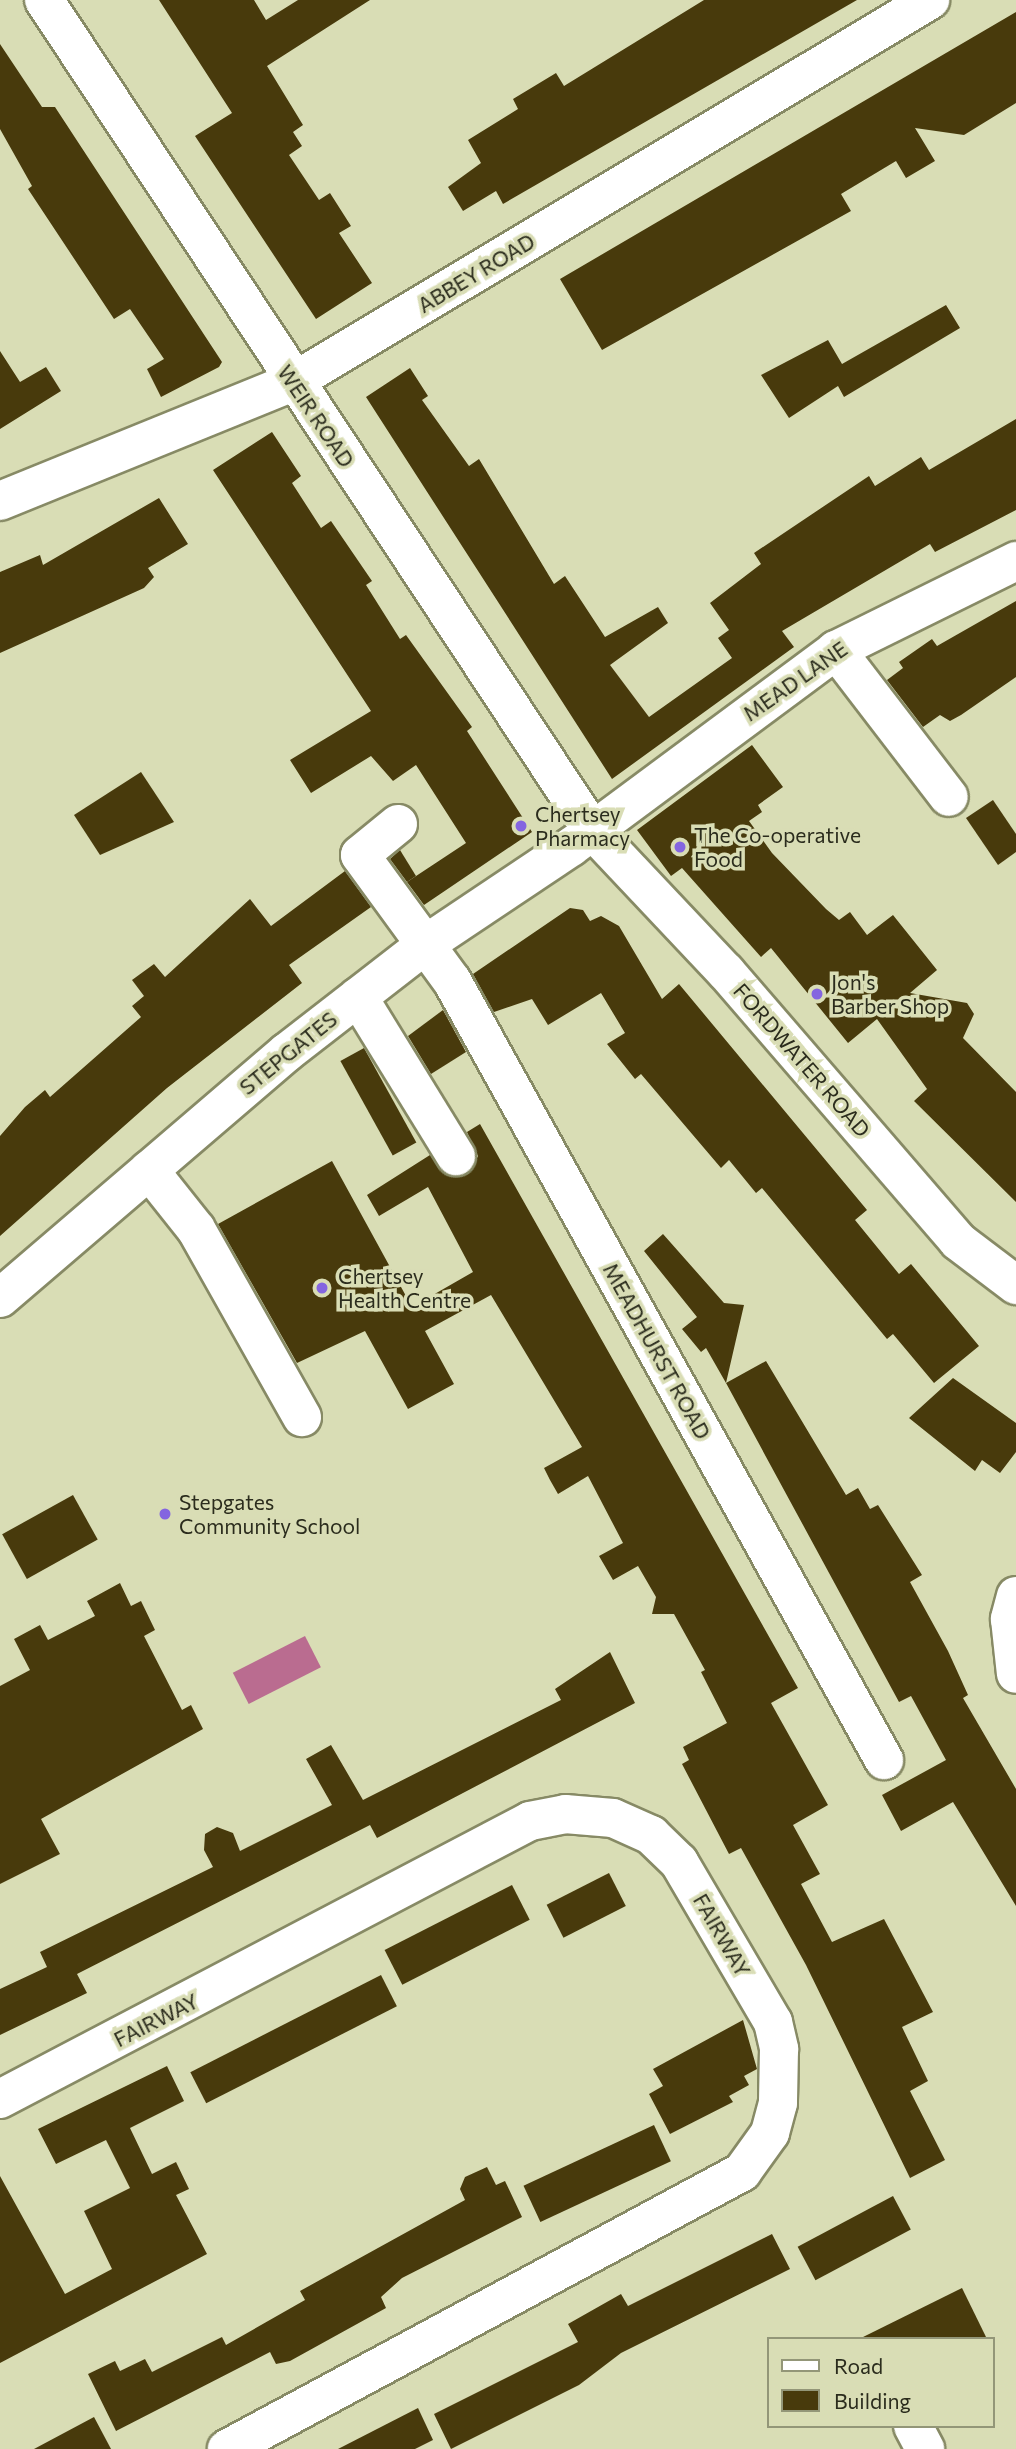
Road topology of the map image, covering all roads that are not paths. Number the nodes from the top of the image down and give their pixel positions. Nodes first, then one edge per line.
1 (44, 0) edge
2 (930, 0) edge
3 (293, 382) junction
4 (0, 501) edge
5 (1016, 561) edge
6 (836, 650) junction
7 (949, 797) dead end
8 (398, 824) dead end
9 (592, 830) junction
10 (426, 944) junction
11 (358, 997) junction
12 (456, 1156) dead end
13 (149, 1170) junction
14 (1016, 1285) edge
15 (0, 1298) edge
16 (302, 1418) dead end
17 (1016, 1596) edge
18 (1016, 1674) edge
19 (884, 1760) dead end
20 (0, 2099) edge
21 (914, 2428) edge
22 (228, 2449) edge
23 (925, 2449) edge

1 - 3 street, WEIR ROAD
2 - 3 street, ABBEY ROAD
3 - 4 street, ABBEY ROAD
3 - 9 street, WEIR ROAD
5 - 6 street, MEAD LANE
6 - 7 street
6 - 9 street, MEAD LANE
8 - 10 street, MEADHURST ROAD
9 - 10 street, STEPGATES
9 - 14 street, FORDWATER ROAD
10 - 11 street, STEPGATES
10 - 19 street, MEADHURST ROAD
11 - 12 street
11 - 13 street, STEPGATES
13 - 15 street, STEPGATES
13 - 16 street
17 - 18 street
20 - 22 street, FAIRWAY
21 - 23 street

